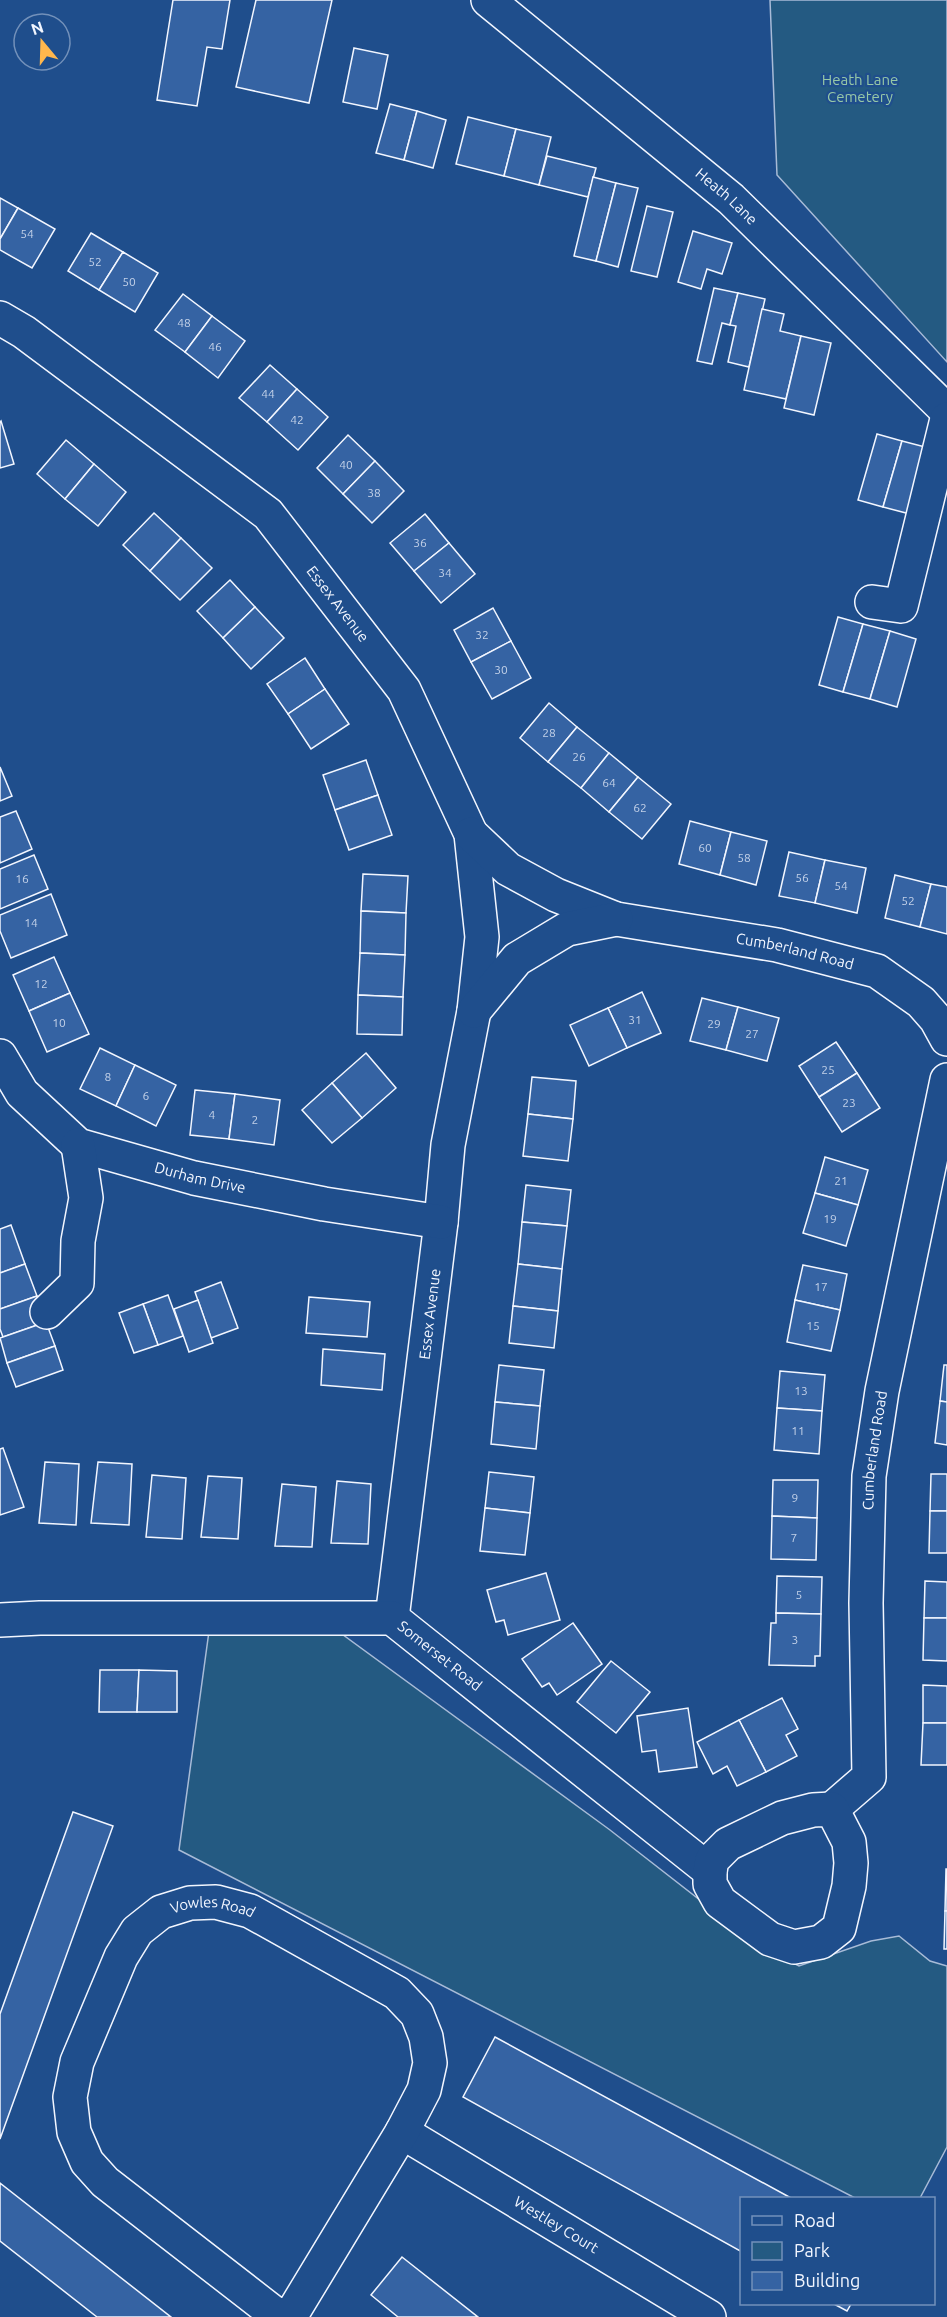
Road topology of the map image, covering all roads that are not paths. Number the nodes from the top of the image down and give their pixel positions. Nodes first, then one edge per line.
1 (488, 0) edge
2 (0, 318) edge
3 (947, 411) edge
4 (947, 419) edge
5 (872, 602) dead end
6 (471, 834) junction
7 (616, 919) junction
8 (518, 959) joint
9 (474, 1011) junction
10 (947, 1039) edge
11 (3, 1066) edge
12 (947, 1080) edge
13 (78, 1145) junction
14 (441, 1222) junction
15 (47, 1312) dead end
16 (392, 1618) junction
17 (0, 1620) edge
18 (832, 1809) junction
19 (710, 1871) junction
20 (402, 2132) junction
21 (279, 2317) edge
22 (290, 2317) edge
23 (709, 2317) edge

1 - 3 street, Heath Lane
2 - 6 street, Essex Avenue
4 - 5 street
6 - 7 street, Cumberland Road
6 - 9 street, Essex Avenue
7 - 8 street, Cumberland Road
7 - 10 street, Cumberland Road
8 - 9 street, Essex Avenue
9 - 14 street, Essex Avenue
11 - 13 street, Durham Drive
12 - 18 street, Cumberland Road
13 - 14 street, Durham Drive
13 - 15 street
14 - 16 street, Essex Avenue
16 - 17 street, Somerset Road
16 - 19 street, Somerset Road
18 - 19 street
18 - 19 street
20 - 21 street, Vowles Road
20 - 22 street, Vowles Road
20 - 23 street, Westley Court

